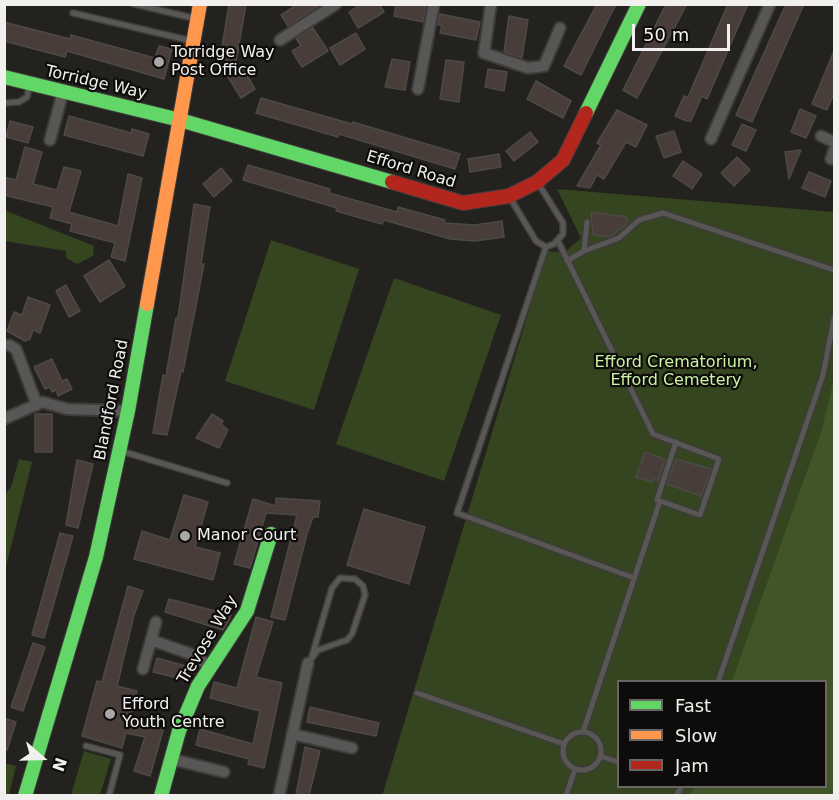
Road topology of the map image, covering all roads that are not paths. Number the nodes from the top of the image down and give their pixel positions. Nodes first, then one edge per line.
1 (134, 4) edge
2 (200, 4) edge
3 (336, 4) edge
4 (434, 4) edge
5 (491, 4) edge
6 (639, 4) edge
7 (770, 4) edge
8 (73, 13) dead end
9 (198, 19) junction
10 (560, 28) dead end
11 (280, 40) dead end
12 (194, 42) junction
13 (4, 77) edge
14 (30, 84) junction
15 (418, 89) dead end
16 (63, 92) junction
17 (4, 103) edge
18 (180, 120) junction
19 (821, 136) dead end
20 (711, 139) dead end
21 (50, 140) dead end
22 (834, 142) edge
23 (537, 182) junction
24 (509, 196) junction
25 (587, 222) dead end
26 (558, 241) junction
27 (546, 247) junction
28 (584, 251) junction
29 (567, 261) junction
30 (834, 270) edge
31 (834, 318) edge
32 (9, 345) dead end
33 (37, 405) junction
34 (128, 411) junction
35 (4, 419) edge
36 (676, 442) junction
37 (120, 451) junction
38 (227, 483) dead end
39 (660, 501) junction
40 (271, 534) dead end
41 (634, 578) junction
42 (156, 622) dead end
43 (151, 640) junction
44 (310, 659) junction
45 (211, 667) junction
46 (143, 669) dead end
47 (718, 680) edge
48 (417, 693) dead end
49 (583, 732) junction
50 (292, 734) junction
51 (564, 744) junction
52 (86, 746) dead end
53 (352, 748) dead end
54 (600, 756) junction
55 (171, 759) junction
56 (617, 762) edge
57 (575, 769) junction
58 (224, 772) dead end
59 (26, 795) edge
60 (109, 795) edge
61 (161, 795) edge
62 (279, 795) edge
63 (566, 795) edge

1 - 9 lane
2 - 9 street, Blandford Road
3 - 11 street
4 - 15 street
5 - 10 street
6 - 23 street, Efford Road
7 - 20 street
8 - 12 lane
9 - 12 street, Blandford Road
12 - 18 street, Blandford Road
13 - 14 street, Torridge Way
14 - 16 street, Torridge Way
14 - 17 lane
16 - 18 street, Torridge Way
16 - 21 street
18 - 24 street, Efford Road
18 - 34 street, Blandford Road
19 - 22 street
23 - 24 street, Efford Road
23 - 26 lane
24 - 27 lane
25 - 28 lane
26 - 27 lane
26 - 29 lane
27 - 41 lane
28 - 29 lane
28 - 30 lane
29 - 36 lane
31 - 47 lane
32 - 33 street
33 - 34 street
33 - 35 street
34 - 37 street, Blandford Road
36 - 39 lane
36 - 39 lane
37 - 38 lane
37 - 59 street, Blandford Road
39 - 41 lane
40 - 45 street, Trevose Way
41 - 49 lane
42 - 43 street
43 - 45 street
43 - 46 street
44 - 44 lane
44 - 50 street
45 - 55 street, Trevose Way
48 - 51 lane
49 - 51 lane
49 - 54 lane
50 - 53 street
50 - 62 street
51 - 57 lane
52 - 60 lane
54 - 56 lane
54 - 57 lane
55 - 58 street
55 - 61 street, Trevose Way
57 - 63 lane

